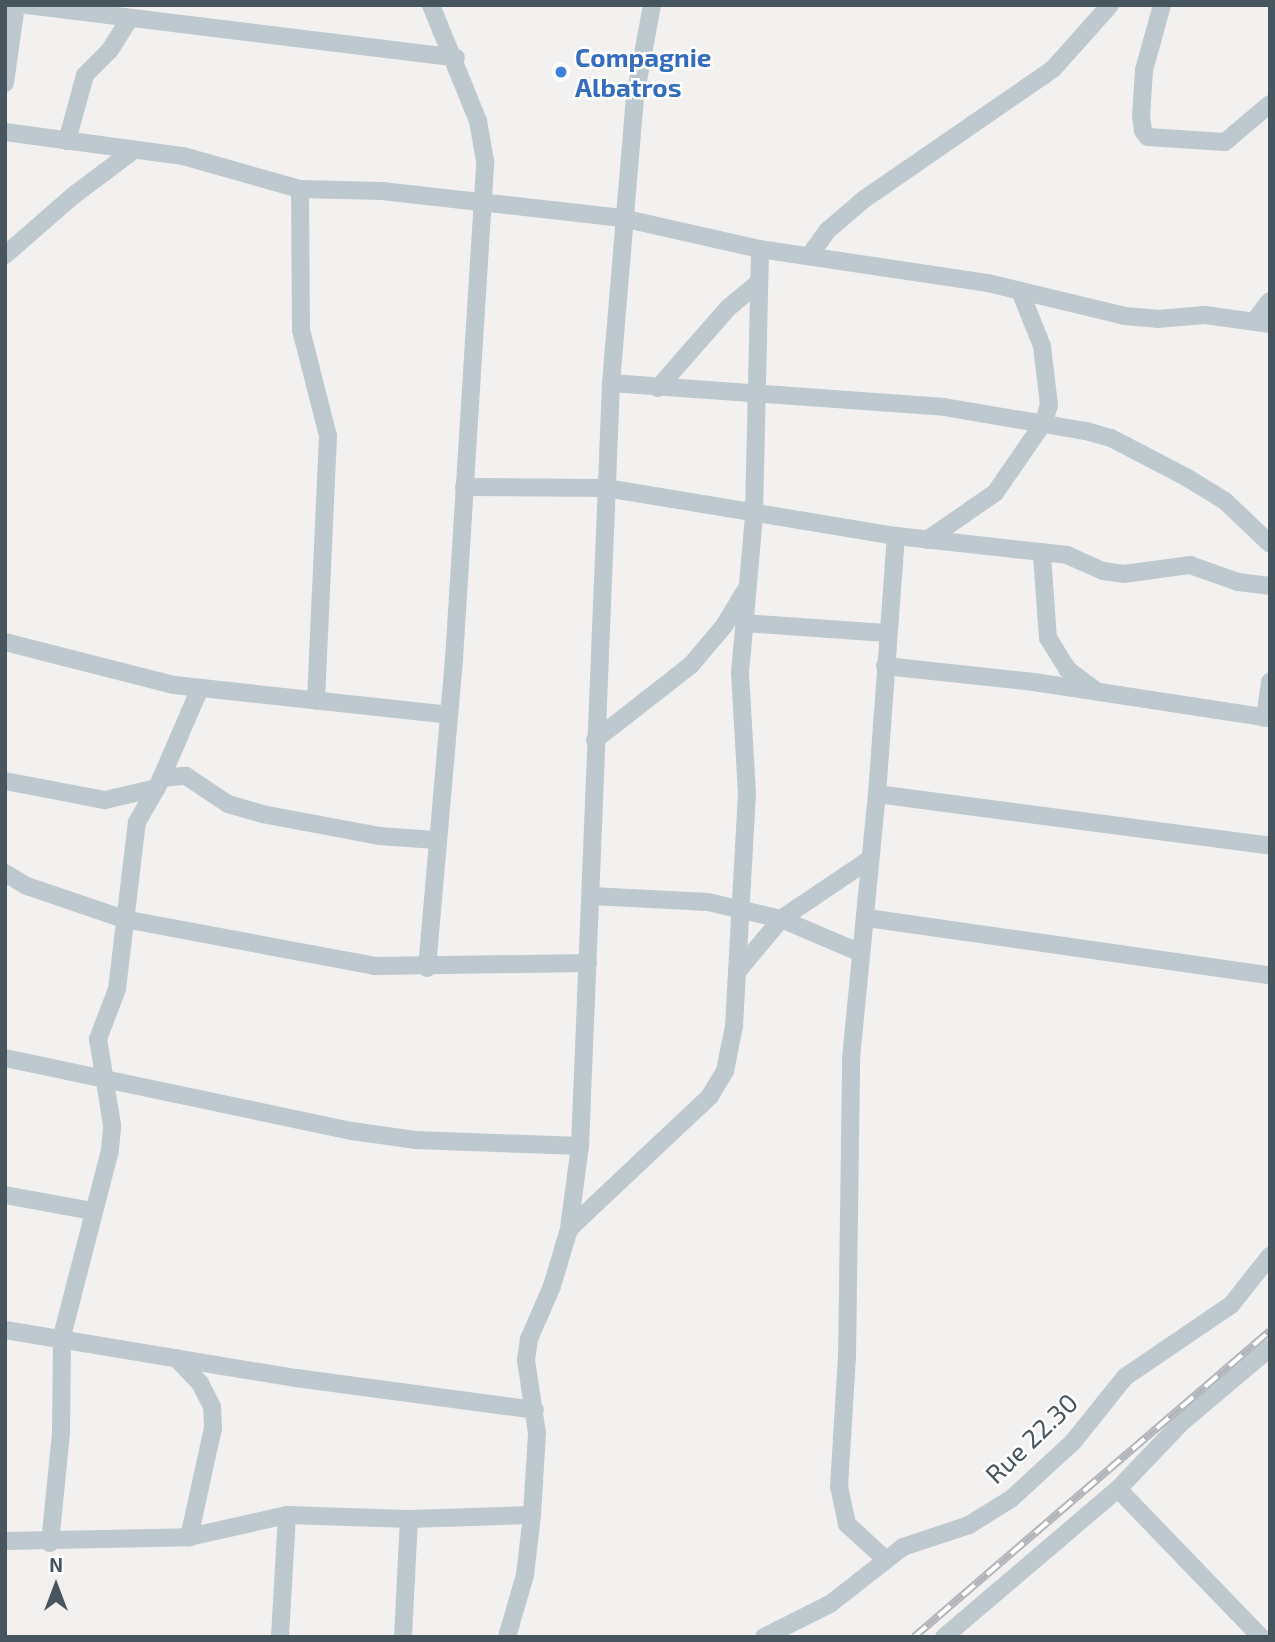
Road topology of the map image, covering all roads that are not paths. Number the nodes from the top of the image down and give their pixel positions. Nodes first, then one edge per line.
1 (16, 5) edge
2 (27, 5) edge
3 (431, 5) edge
4 (652, 5) edge
5 (1111, 5) edge
6 (1162, 5) edge
7 (119, 14) edge
8 (456, 58) junction
9 (5, 83) edge
10 (1270, 104) edge
11 (5, 132) edge
12 (67, 141) junction
13 (134, 150) junction
14 (300, 189) junction
15 (479, 201) junction
16 (622, 218) junction
17 (760, 248) junction
18 (5, 255) edge
19 (809, 256) junction
20 (759, 282) junction
21 (1020, 292) junction
22 (1270, 301) edge
23 (1263, 322) edge
24 (611, 383) junction
25 (658, 388) junction
26 (757, 394) junction
27 (1044, 422) junction
28 (464, 487) junction
29 (606, 488) junction
30 (754, 515) junction
31 (896, 536) junction
32 (927, 540) junction
33 (1270, 544) edge
34 (1042, 555) junction
35 (1265, 583) edge
36 (746, 589) junction
37 (744, 623) junction
38 (886, 633) junction
39 (5, 642) edge
40 (885, 666) junction
41 (1270, 681) edge
42 (200, 688) junction
43 (1102, 695) junction
44 (316, 701) junction
45 (448, 715) junction
46 (1267, 718) edge
47 (595, 740) junction
48 (5, 781) edge
49 (159, 783) junction
50 (877, 794) junction
51 (436, 840) junction
52 (1270, 846) edge
53 (870, 859) junction
54 (5, 873) edge
55 (591, 896) junction
56 (740, 909) junction
57 (867, 918) junction
58 (124, 919) junction
59 (781, 919) junction
60 (861, 953) junction
61 (588, 963) junction
62 (428, 968) junction
63 (737, 972) junction
64 (1270, 975) edge
65 (5, 1058) edge
66 (106, 1082) junction
67 (580, 1146) junction
68 (5, 1195) edge
69 (92, 1211) junction
70 (569, 1229) junction
71 (1270, 1256) edge
72 (5, 1330) edge
73 (62, 1336) junction
74 (1270, 1348) edge
75 (176, 1358) junction
76 (535, 1410) junction
77 (1118, 1489) junction
78 (287, 1515) junction
79 (532, 1515) junction
80 (409, 1519) junction
81 (189, 1537) junction
82 (5, 1541) edge
83 (50, 1543) junction
84 (885, 1559) junction
85 (1270, 1633) edge
86 (280, 1637) edge
87 (403, 1637) edge
88 (507, 1637) edge
89 (764, 1637) edge
90 (944, 1637) edge
91 (1263, 1637) edge

1 - 9 street
2 - 7 street
3 - 8 street
4 - 16 street
5 - 19 street
6 - 10 street
7 - 8 street
7 - 12 street
8 - 15 street
11 - 12 street
12 - 13 street
13 - 14 street
13 - 18 street
14 - 15 street
14 - 44 street
15 - 16 street
15 - 28 street
16 - 17 street
16 - 24 street
17 - 19 street
17 - 20 street
19 - 21 street
20 - 25 street
20 - 26 street
21 - 23 street
21 - 27 street
22 - 23 street
24 - 25 street
24 - 29 street
25 - 26 street
26 - 27 street
26 - 30 street
27 - 32 street
27 - 33 street
28 - 29 street
28 - 45 street
29 - 30 street
29 - 47 street
30 - 31 street
30 - 36 street
31 - 32 street
31 - 38 street
32 - 34 street
34 - 35 street
34 - 43 street
36 - 37 street
36 - 47 street
37 - 38 street
37 - 56 street
38 - 40 street
39 - 42 street
40 - 43 street
40 - 50 street
41 - 46 street
42 - 44 street
42 - 49 street
43 - 46 street
44 - 45 street
45 - 51 street
47 - 55 street
48 - 49 street
49 - 51 street
49 - 58 street
50 - 52 street
50 - 53 street
51 - 62 street
53 - 57 street
53 - 59 street
54 - 58 street
55 - 56 street
55 - 61 street
56 - 59 street
56 - 63 street
57 - 60 street
57 - 64 street
58 - 62 street
58 - 66 street
59 - 60 street
59 - 63 street
60 - 84 street
61 - 62 street
61 - 67 street
63 - 70 street
65 - 66 street
66 - 67 street
66 - 69 street
67 - 70 street
68 - 69 street
69 - 73 street
70 - 76 street
71 - 84 street, Rue 22.30
72 - 73 street
73 - 75 street
73 - 83 street
74 - 77 street
75 - 76 street
75 - 81 street
76 - 79 street
77 - 90 street
77 - 91 street
78 - 80 street
78 - 81 street
78 - 86 street
79 - 80 street
79 - 88 street
80 - 87 street
81 - 83 street
82 - 83 street
84 - 89 street, Rue 22.30
85 - 91 street

